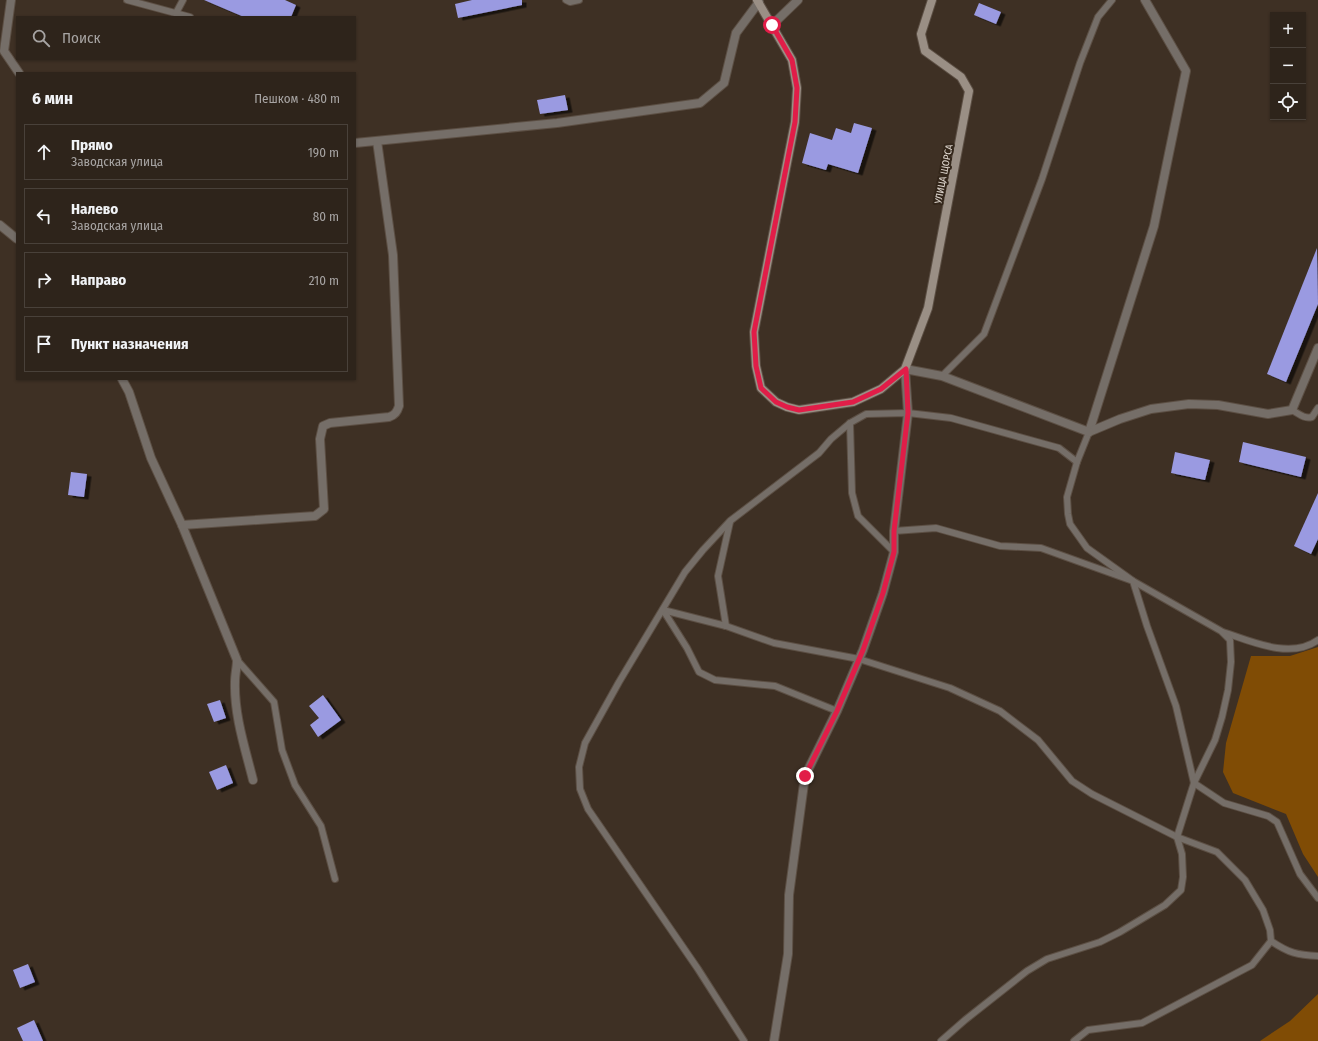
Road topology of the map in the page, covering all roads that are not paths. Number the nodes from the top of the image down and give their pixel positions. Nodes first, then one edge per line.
1 (11, 0) edge
2 (127, 0) edge
3 (183, 0) edge
4 (566, 0) edge
5 (579, 0) edge
6 (798, 0) edge
7 (932, 0) edge
8 (1112, 0) edge
9 (1145, 0) edge
10 (758, 1) edge
11 (176, 13) junction
12 (186, 16) edge
13 (772, 25) junction
14 (18, 72) edge
15 (377, 141) junction
16 (356, 143) edge
17 (0, 225) edge
18 (16, 237) edge
19 (1318, 348) edge
20 (906, 369) junction
21 (942, 376) junction
22 (123, 380) edge
23 (1318, 408) edge
24 (1292, 410) junction
25 (908, 413) junction
26 (850, 423) junction
27 (1089, 432) junction
28 (1077, 462) junction
29 (730, 521) junction
30 (182, 525) junction
31 (894, 531) junction
32 (894, 552) junction
33 (1133, 581) junction
34 (663, 610) junction
35 (726, 626) junction
36 (1221, 631) junction
37 (1318, 640) edge
38 (859, 659) junction
39 (237, 660) junction
40 (837, 711) junction
41 (254, 780) dead end
42 (1194, 783) junction
43 (1176, 836) junction
44 (334, 879) dead end
45 (1318, 898) edge
46 (1271, 941) junction
47 (1318, 956) edge
48 (744, 1041) edge
49 (774, 1041) edge
50 (941, 1041) edge
51 (1074, 1041) edge

1 - 14 street
2 - 11 lane
3 - 11 lane
4 - 5 lane
6 - 13 street
7 - 20 street, УЛИЦА ЩОРСА
8 - 21 lane
9 - 27 street
10 - 13 street
10 - 15 street
11 - 12 lane
13 - 20 street
15 - 16 street
15 - 30 street
17 - 18 street
19 - 24 street
20 - 21 street
20 - 25 street
21 - 27 street
22 - 30 street
23 - 24 lane
24 - 27 street
25 - 26 lane
25 - 28 lane
25 - 31 street
26 - 29 lane
26 - 32 lane
27 - 28 lane
28 - 33 lane
29 - 34 lane
29 - 35 lane
30 - 39 street
31 - 32 street
31 - 33 lane
32 - 38 street
33 - 36 lane
33 - 42 lane
34 - 35 lane
34 - 40 lane
34 - 48 lane
35 - 38 lane
36 - 37 lane
36 - 42 lane
38 - 40 street
38 - 43 lane
39 - 41 street
39 - 44 lane
40 - 49 street
42 - 43 lane
42 - 45 lane
43 - 46 lane
43 - 50 lane
46 - 47 lane
46 - 51 lane

